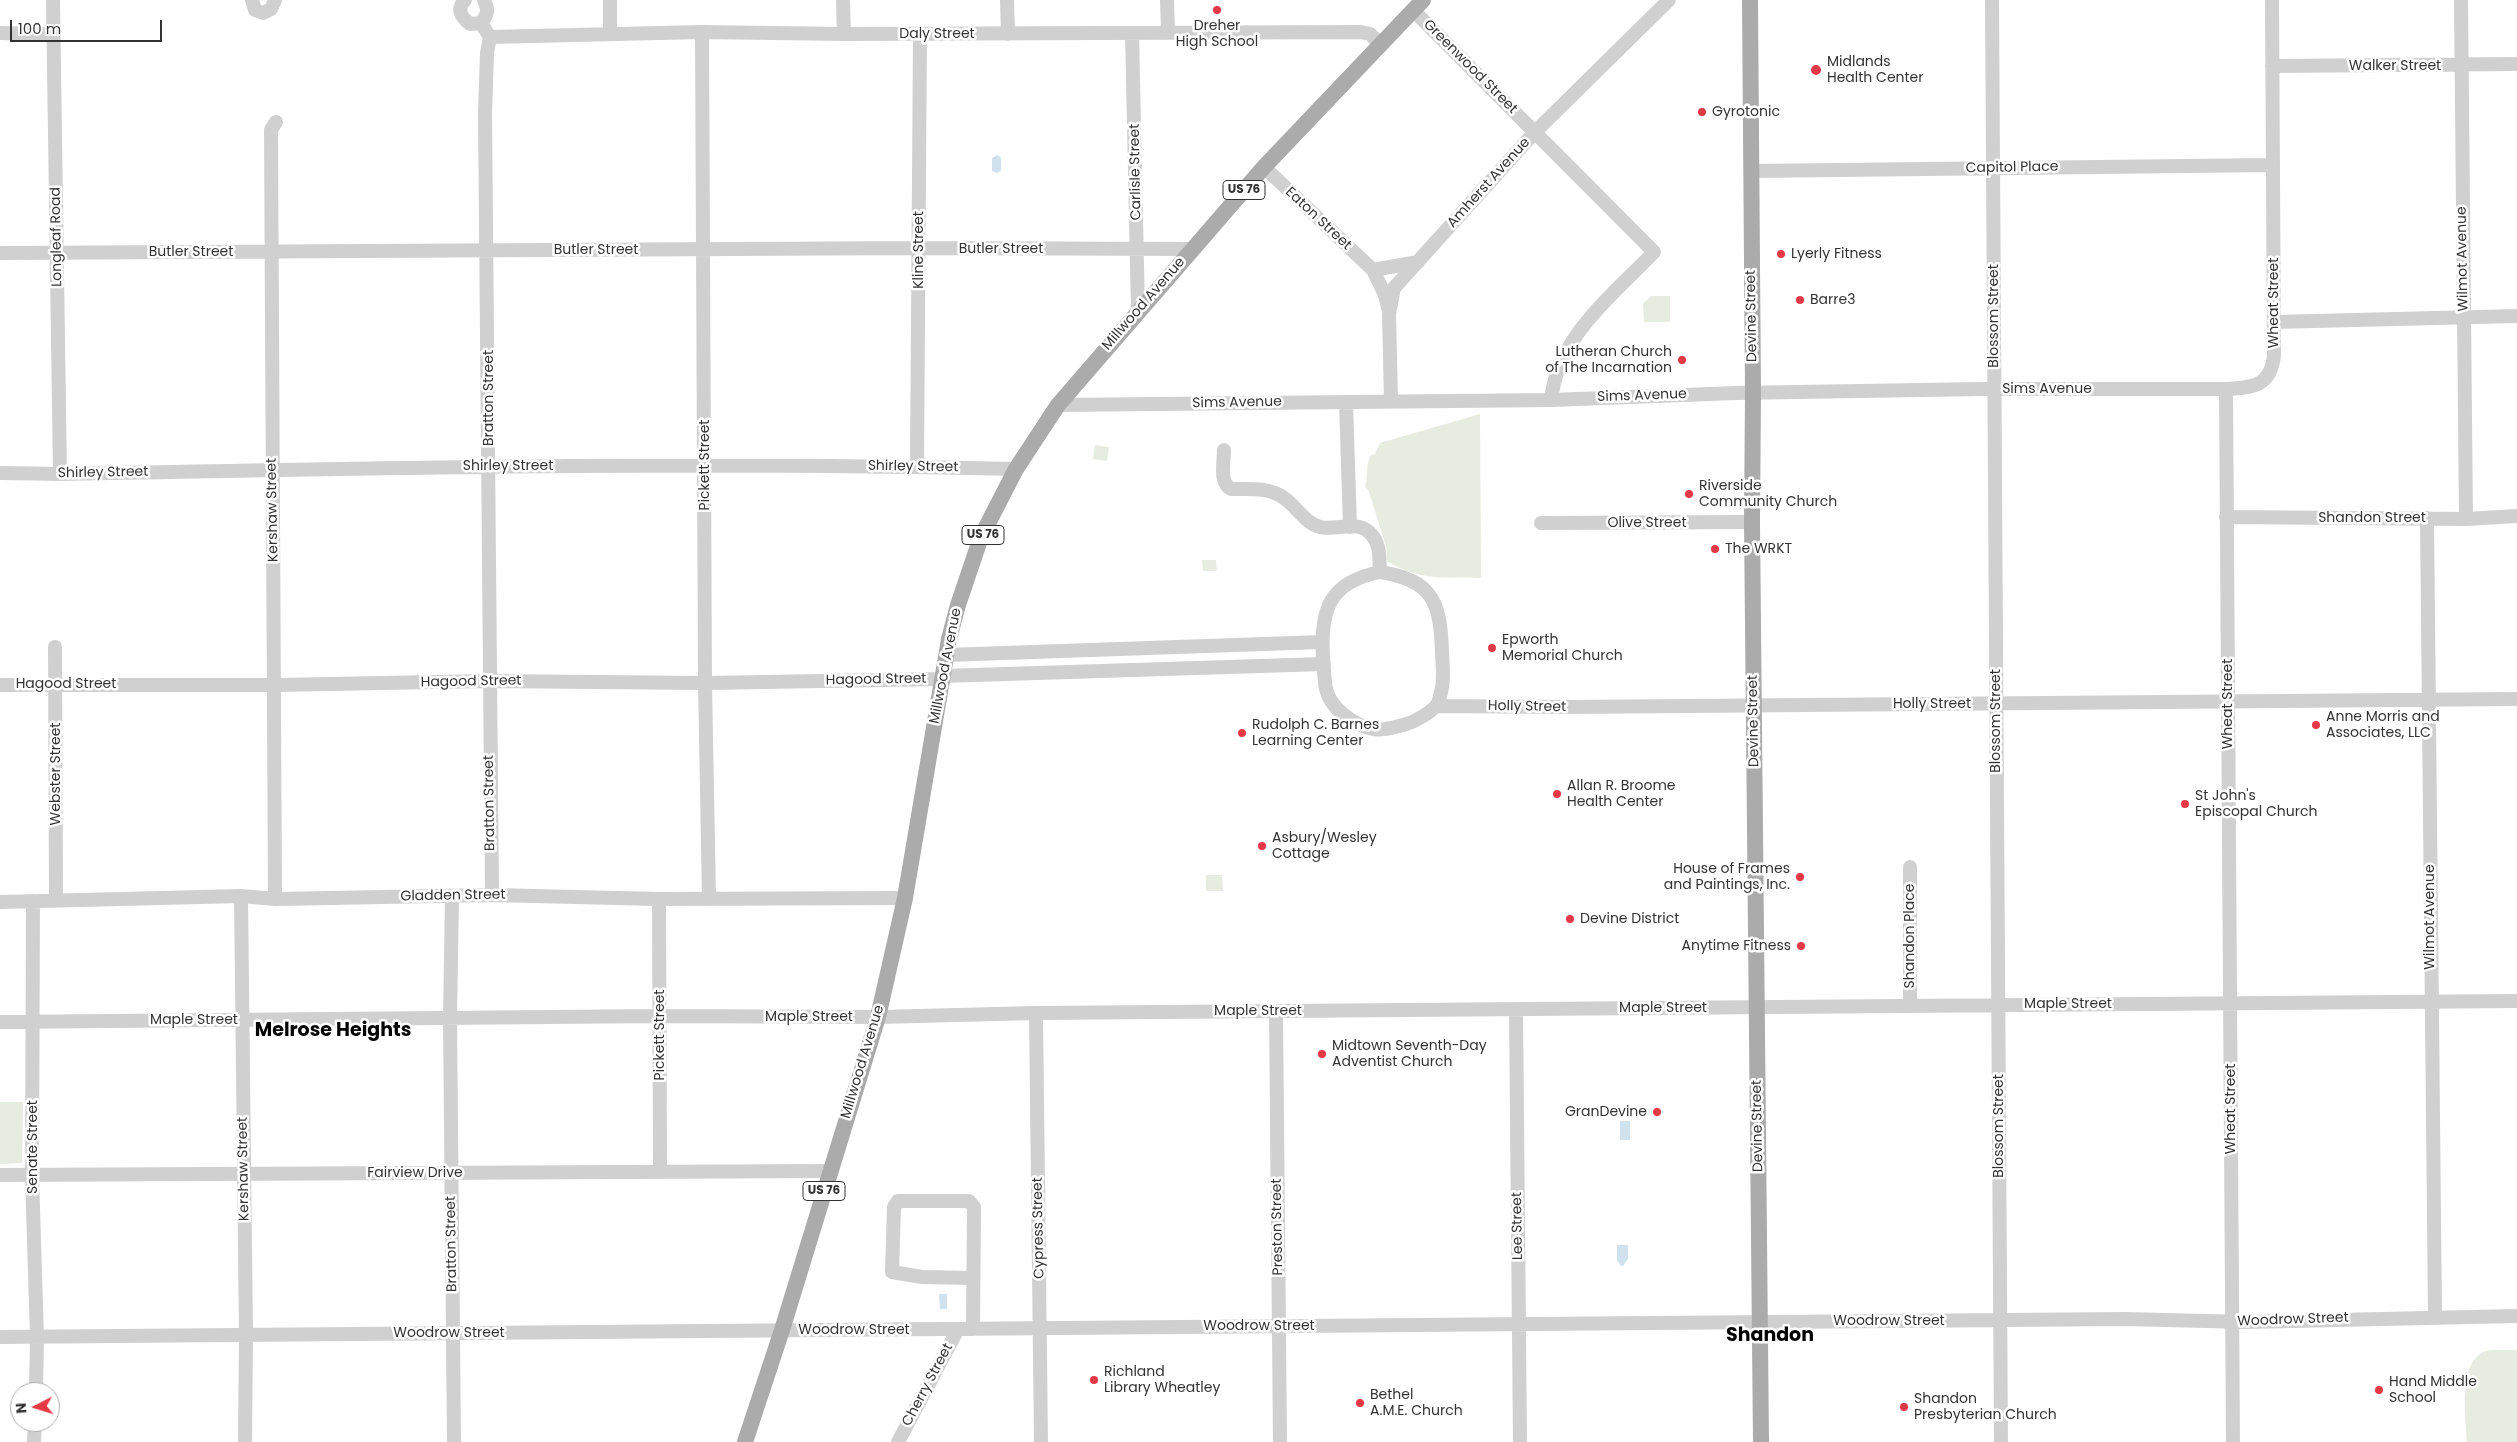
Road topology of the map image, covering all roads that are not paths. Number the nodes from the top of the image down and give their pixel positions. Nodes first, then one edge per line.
1 (53, 0) edge
2 (252, 0) edge
3 (275, 0) edge
4 (465, 0) edge
5 (484, 0) edge
6 (610, 0) edge
7 (843, 0) edge
8 (1007, 0) edge
9 (1167, 0) edge
10 (1669, 0) edge
11 (1750, 0) edge
12 (1992, 0) edge
13 (2272, 0) edge
14 (2461, 0) edge
15 (1418, 5) edge
16 (481, 23) junction
17 (702, 32) junction
18 (1168, 32) junction
19 (0, 33) edge
20 (920, 33) junction
21 (1132, 33) junction
22 (53, 34) junction
23 (610, 34) junction
24 (844, 34) junction
25 (1008, 34) junction
26 (490, 37) junction
27 (1380, 44) junction
28 (2517, 64) edge
29 (2461, 65) junction
30 (2272, 66) junction
31 (276, 122) dead end
32 (1535, 132) junction
33 (2273, 165) junction
34 (1264, 167) junction
35 (1993, 168) junction
36 (1751, 171) junction
37 (919, 248) junction
38 (702, 249) junction
39 (1137, 249) junction
40 (1192, 249) junction
41 (488, 251) junction
42 (271, 252) junction
43 (0, 253) edge
44 (57, 253) junction
45 (1418, 262) junction
46 (1373, 270) junction
47 (1138, 310) junction
48 (1389, 314) junction
49 (2517, 316) edge
50 (2464, 317) junction
51 (2274, 322) junction
52 (1995, 389) junction
53 (2226, 389) junction
54 (1753, 393) junction
55 (1551, 400) junction
56 (1391, 401) junction
57 (1346, 402) junction
58 (1058, 405) junction
59 (1224, 450) dead end
60 (489, 466) junction
61 (705, 466) junction
62 (917, 466) junction
63 (1016, 469) junction
64 (272, 470) junction
65 (0, 473) edge
66 (60, 474) junction
67 (2517, 516) edge
68 (2226, 518) junction
69 (2427, 518) junction
70 (2466, 519) junction
71 (1752, 522) junction
72 (1541, 523) dead end
73 (1350, 527) junction
74 (1380, 572) junction
75 (1322, 642) junction
76 (56, 647) dead end
77 (946, 655) junction
78 (1324, 664) junction
79 (942, 678) junction
80 (488, 681) junction
81 (56, 683) junction
82 (705, 683) junction
83 (0, 685) edge
84 (276, 685) junction
85 (2517, 699) edge
86 (2228, 700) junction
87 (2429, 700) junction
88 (1754, 704) junction
89 (1996, 704) junction
90 (1437, 706) junction
91 (1910, 867) dead end
92 (492, 895) junction
93 (241, 896) junction
94 (452, 896) junction
95 (905, 898) junction
96 (275, 899) junction
97 (659, 899) junction
98 (709, 899) junction
99 (56, 900) junction
100 (34, 901) junction
101 (0, 902) edge
102 (2432, 1001) junction
103 (2517, 1001) edge
104 (2230, 1003) junction
105 (1998, 1005) junction
106 (1910, 1006) junction
107 (1757, 1007) junction
108 (1516, 1009) junction
109 (1276, 1011) junction
110 (1036, 1013) junction
111 (660, 1016) junction
112 (878, 1017) junction
113 (450, 1018) junction
114 (242, 1020) junction
115 (0, 1022) edge
116 (33, 1022) junction
117 (830, 1171) junction
118 (660, 1172) junction
119 (452, 1173) junction
120 (244, 1174) junction
121 (0, 1175) edge
122 (32, 1175) junction
123 (974, 1278) junction
124 (2435, 1316) junction
125 (2517, 1316) edge
126 (2000, 1320) junction
127 (1760, 1322) junction
128 (2232, 1322) junction
129 (1519, 1324) junction
130 (1279, 1326) junction
131 (1040, 1328) junction
132 (958, 1329) junction
133 (973, 1329) junction
134 (782, 1330) junction
135 (453, 1333) junction
136 (246, 1335) junction
137 (0, 1337) edge
138 (37, 1337) junction
139 (36, 1382) edge
140 (245, 1442) edge
141 (454, 1442) edge
142 (745, 1442) edge
143 (898, 1442) edge
144 (1041, 1442) edge
145 (1280, 1442) edge
146 (1520, 1442) edge
147 (1761, 1442) edge
148 (2001, 1442) edge
149 (2233, 1442) edge

1 - 22 street, Longleaf Road
2 - 3 street
4 - 16 street
5 - 16 street
6 - 23 street
7 - 24 street
8 - 25 street
9 - 18 street
10 - 32 street, Amherst Avenue
11 - 36 main road, Devine Street
12 - 35 street, Blossom Street
13 - 30 street, Wheat Street
14 - 29 street, Wilmot Avenue
15 - 27 main road, Millwood Avenue / US 76
15 - 32 street, Greenwood Street
16 - 26 street
17 - 23 street, Daly Street
17 - 24 street, Daly Street
17 - 38 street, Pickett Street
18 - 21 street, Daly Street
18 - 27 street, Daly Street
19 - 22 street
20 - 24 street, Daly Street
20 - 25 street, Daly Street
20 - 37 street, Kline Street
21 - 25 street, Daly Street
21 - 39 street, Carlisle Street
22 - 44 street, Longleaf Road
23 - 26 street, Daly Street
26 - 41 street, Bratton Street
27 - 34 main road, Millwood Avenue / US 76
28 - 29 street, Walker Street
29 - 30 street, Walker Street
29 - 50 street, Wilmot Avenue
30 - 33 street, Wheat Street
31 - 42 street, Kershaw Street
32 - 45 street, Amherst Avenue
32 - 55 street, Greenwood Street
33 - 35 street, Capitol Place
33 - 51 street, Wheat Street
34 - 40 main road, Millwood Avenue / US 76
34 - 46 street, Eaton Street
35 - 36 street, Capitol Place
35 - 52 street, Blossom Street
36 - 54 main road, Devine Street
37 - 38 street, Butler Street
37 - 39 street, Butler Street
37 - 62 street, Kline Street
38 - 41 street, Butler Street
38 - 61 street, Pickett Street
39 - 40 street, Butler Street
39 - 47 street, Carlisle Street
40 - 47 main road, Millwood Avenue / US 76
41 - 42 street, Butler Street
41 - 60 street, Bratton Street
42 - 44 street, Butler Street
42 - 64 street, Kershaw Street
43 - 44 street, Butler Street
44 - 66 street, Longleaf Road
45 - 46 street
45 - 48 street, Amherst Avenue
46 - 48 street, Eaton Street
47 - 58 main road, Millwood Avenue / US 76
48 - 56 street, Amherst Avenue
49 - 50 street
50 - 51 street
50 - 70 street, Wilmot Avenue
51 - 53 street, Wheat Street
52 - 53 street, Sims Avenue
52 - 54 street, Sims Avenue
52 - 89 street, Blossom Street
53 - 68 street, Wheat Street
54 - 55 street, Sims Avenue
54 - 71 main road, Devine Street
55 - 56 street, Sims Avenue
56 - 57 street, Sims Avenue
57 - 58 street, Sims Avenue
57 - 73 street
58 - 63 main road, Millwood Avenue / US 76
59 - 73 street
60 - 61 street, Shirley Street
60 - 64 street, Shirley Street
60 - 80 street, Bratton Street
61 - 62 street, Shirley Street
61 - 82 street, Pickett Street
62 - 63 street, Shirley Street
63 - 77 main road, Millwood Avenue / US 76
64 - 66 street, Shirley Street
64 - 84 street, Kershaw Street
65 - 66 street, Shirley Street
67 - 70 street, Shandon Street
68 - 69 street, Shandon Street
68 - 86 street, Wheat Street
69 - 70 street, Shandon Street
69 - 87 street, Wilmot Avenue
71 - 72 street, Olive Street
71 - 88 main road, Devine Street
73 - 74 street
74 - 75 street
74 - 90 street
75 - 77 street
75 - 78 street
76 - 81 street, Webster Street
77 - 79 main road, Millwood Avenue / US 76
78 - 79 street, Hagood Street
78 - 90 street
79 - 82 street, Hagood Street
79 - 95 main road, Millwood Avenue / US 76
80 - 82 street, Hagood Street
80 - 84 street, Hagood Street
80 - 92 street, Bratton Street
81 - 83 street, Hagood Street
81 - 84 street, Hagood Street
81 - 99 street, Webster Street
82 - 98 street, Pickett Street
84 - 96 street, Kershaw Street
85 - 87 street, Holly Street
86 - 87 street, Holly Street
86 - 89 street, Holly Street
86 - 104 street, Wheat Street
87 - 102 street, Wilmot Avenue
88 - 89 street, Holly Street
88 - 90 street, Holly Street
88 - 107 main road, Devine Street
89 - 105 street, Blossom Street
91 - 106 street, Shandon Place
92 - 94 street, Gladden Street
92 - 97 street, Gladden Street
93 - 96 street, Gladden Street
93 - 99 street, Gladden Street
93 - 114 street, Kershaw Street
94 - 96 street, Gladden Street
94 - 113 street, Bratton Street
95 - 98 street, Gladden Street
95 - 112 main road, Millwood Avenue / US 76
97 - 98 street, Gladden Street
97 - 111 street, Pickett Street
99 - 100 street, Gladden Street
100 - 101 street, Gladden Street
100 - 116 street, Senate Street
102 - 103 street, Maple Street
102 - 104 street, Maple Street
102 - 124 street, Wilmot Avenue
104 - 105 street, Maple Street
104 - 128 street, Wheat Street
105 - 106 street, Maple Street
105 - 126 street, Blossom Street
106 - 107 street, Maple Street
107 - 108 street, Maple Street
107 - 127 main road, Devine Street
108 - 109 street, Maple Street
108 - 129 street, Lee Street
109 - 110 street, Maple Street
109 - 130 street, Preston Street
110 - 112 street, Maple Street
110 - 131 street, Cypress Street
111 - 112 street, Maple Street
111 - 113 street, Maple Street
111 - 118 street, Pickett Street
112 - 117 main road, Millwood Avenue / US 76
113 - 114 street, Maple Street
113 - 119 street, Bratton Street
114 - 116 street, Maple Street
114 - 120 street, Kershaw Street
115 - 116 street, Maple Street
116 - 122 street, Senate Street
117 - 118 street, Fairview Drive
117 - 134 main road, Millwood Avenue / US 76
118 - 119 street, Fairview Drive
119 - 120 street, Fairview Drive
119 - 135 street, Bratton Street
120 - 122 street, Fairview Drive
120 - 136 street, Kershaw Street
121 - 122 street, Fairview Drive
122 - 138 street, Senate Street
123 - 123 street
123 - 133 street
124 - 125 street, Woodrow Street
124 - 128 street, Woodrow Street
126 - 127 street, Woodrow Street
126 - 128 street, Woodrow Street
126 - 148 street, Blossom Street
127 - 129 street, Woodrow Street
127 - 147 main road, Devine Street
128 - 149 street, Wheat Street
129 - 130 street, Woodrow Street
129 - 146 street, Lee Street
130 - 131 street, Woodrow Street
130 - 145 street, Preston Street
131 - 133 street, Woodrow Street
131 - 144 street, Cypress Street
132 - 133 street, Woodrow Street
132 - 134 street, Woodrow Street
132 - 143 street, Cherry Street
134 - 135 street, Woodrow Street
134 - 142 main road, Millwood Avenue / US 76
135 - 136 street, Woodrow Street
135 - 141 street, Bratton Street
136 - 138 street, Woodrow Street
136 - 140 street, Kershaw Street
137 - 138 street, Woodrow Street
138 - 139 street, Senate Street

